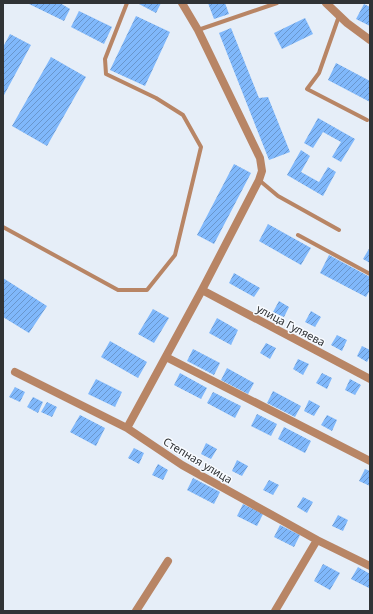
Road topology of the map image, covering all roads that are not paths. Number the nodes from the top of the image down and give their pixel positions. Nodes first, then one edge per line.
1 (127, 3) edge
2 (182, 3) edge
3 (277, 3) edge
4 (326, 3) edge
5 (339, 15) junction
6 (198, 30) junction
7 (370, 40) edge
8 (367, 120) dead end
9 (259, 180) junction
10 (3, 227) edge
11 (339, 230) dead end
12 (298, 235) dead end
13 (370, 274) edge
14 (202, 290) junction
15 (166, 357) junction
16 (15, 372) dead end
17 (370, 379) edge
18 (127, 428) junction
19 (370, 461) edge
20 (317, 540) junction
21 (168, 561) dead end
22 (370, 566) edge
23 (136, 611) edge
24 (275, 611) edge

1 - 10 lane
2 - 6 street
3 - 6 lane
4 - 5 street
5 - 7 street
5 - 8 lane
6 - 9 street
9 - 11 lane
9 - 14 street
12 - 13 lane
14 - 15 street
14 - 17 street, улица Гуляева
15 - 18 street
15 - 19 street
16 - 18 street, Степная улица
18 - 20 street, Степная улица
20 - 22 street, Степная улица
20 - 24 street
21 - 23 street

